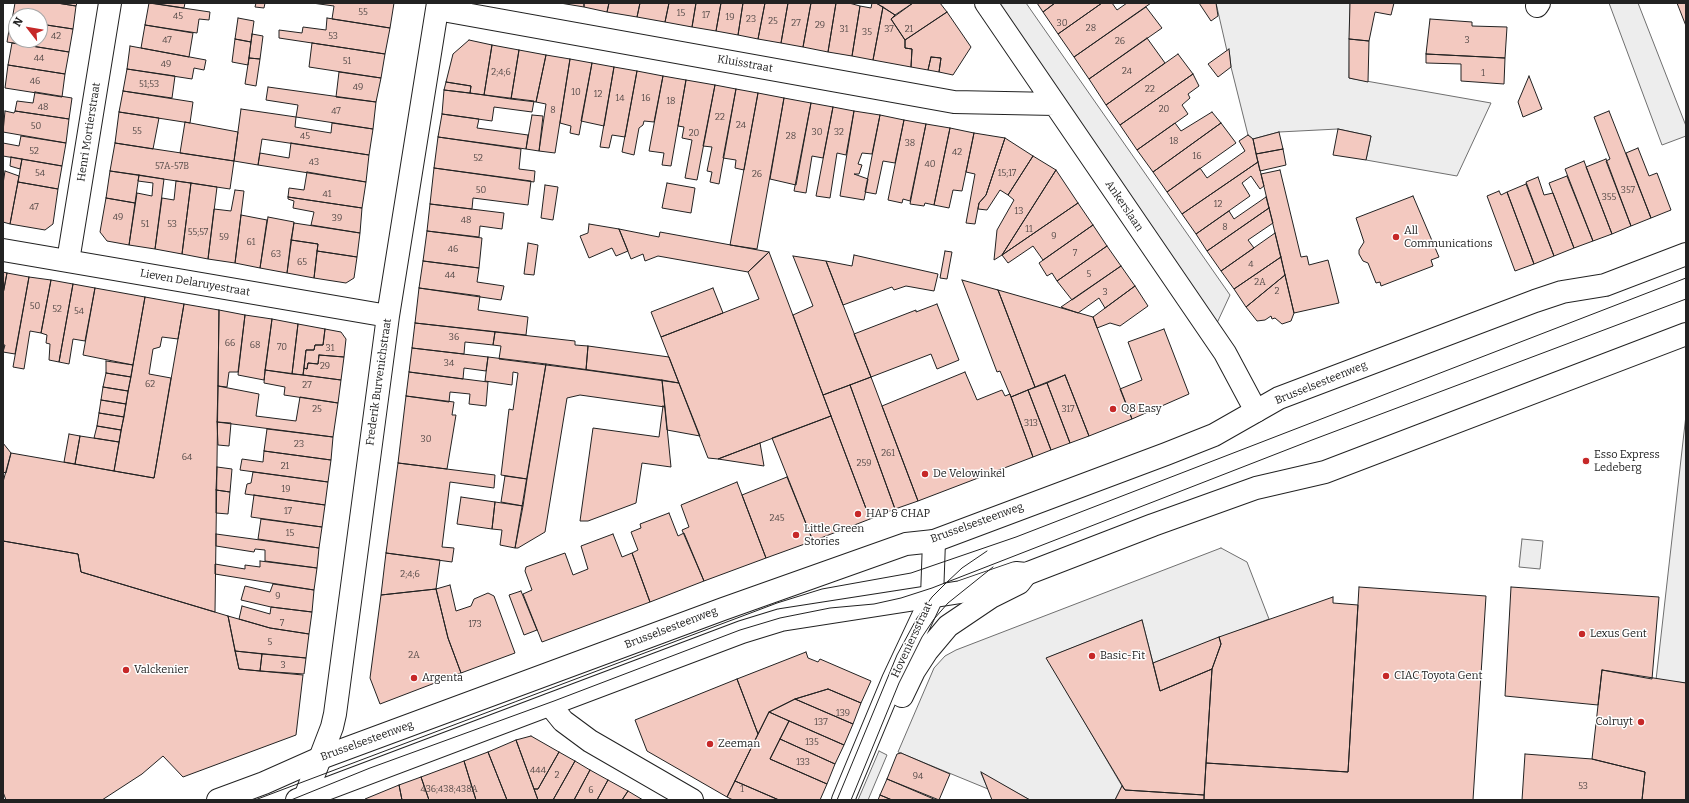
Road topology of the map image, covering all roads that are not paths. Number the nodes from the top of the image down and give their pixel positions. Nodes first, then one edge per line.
1 (110, 3) edge
2 (986, 3) edge
3 (437, 6) edge
4 (1055, 104) junction
5 (3, 250) edge
6 (1686, 254) edge
7 (68, 261) junction
8 (388, 316) junction
9 (1686, 334) edge
10 (1256, 412) junction
11 (934, 541) junction
12 (1026, 574) junction
13 (932, 597) junction
14 (550, 705) junction
15 (880, 712) junction
16 (318, 759) junction
17 (302, 799) edge
18 (218, 800) edge
19 (692, 800) edge
20 (843, 800) edge

1 - 7 street, Henri Mortierstraat
2 - 4 street, Ankerslaan
3 - 4 street, Kluisstraat
3 - 8 street, Frederik Burvenichstraat
4 - 10 street, Ankerslaan
5 - 7 street, Lieven Delaruyestraat
6 - 10 street, Brusselsesteenweg
7 - 8 street, Lieven Delaruyestraat
8 - 16 street, Frederik Burvenichstraat
9 - 12 street
10 - 11 street, Brusselsesteenweg
11 - 13 street, Hoveniersstraat
11 - 16 street, Brusselsesteenweg
12 - 13 street
12 - 15 street, Hoveniersstraat
13 - 14 street
13 - 15 street, Hoveniersstraat
14 - 17 street
14 - 19 street
15 - 20 street, Hoveniersstraat
16 - 17 street, Frederik Burvenichstraat
16 - 18 street, Brusselsesteenweg

